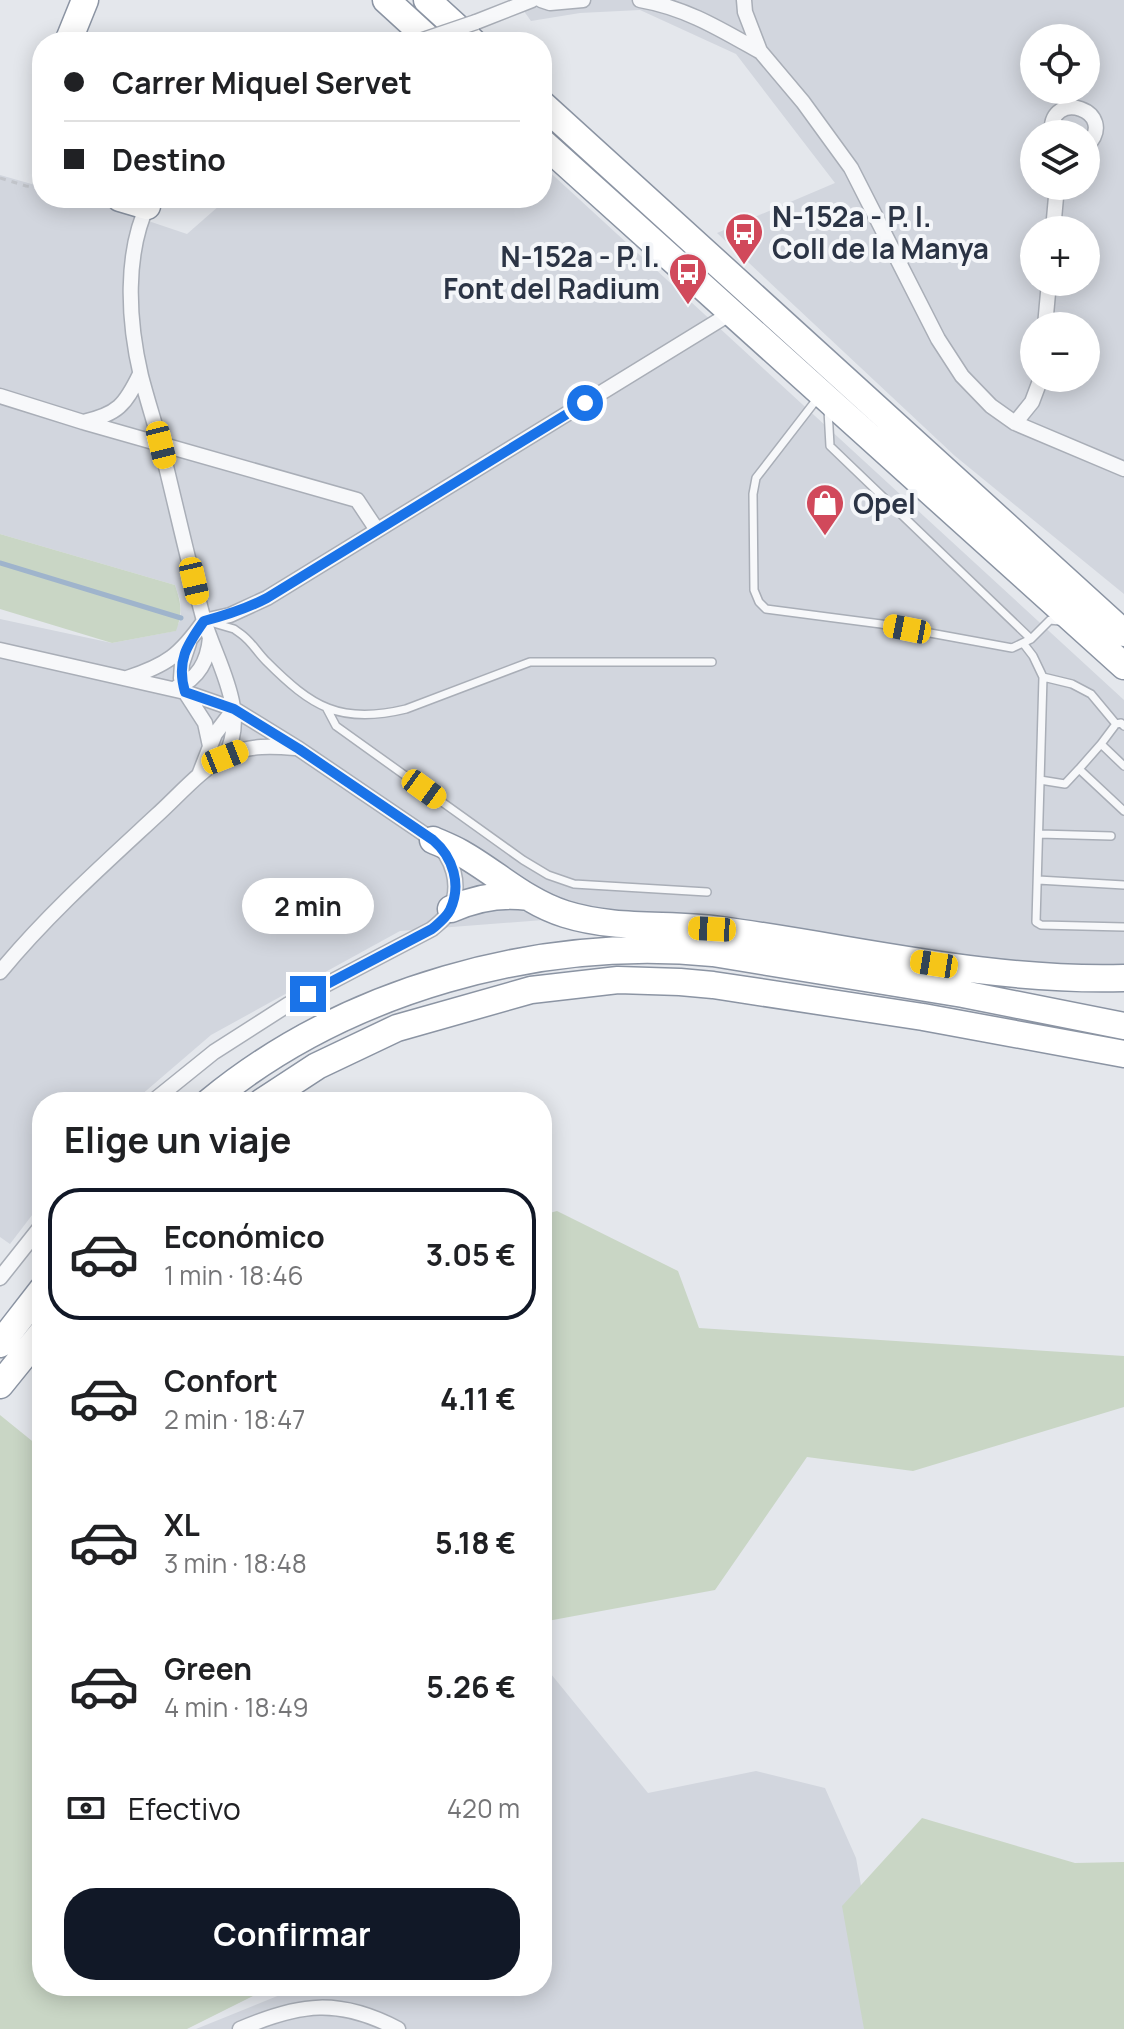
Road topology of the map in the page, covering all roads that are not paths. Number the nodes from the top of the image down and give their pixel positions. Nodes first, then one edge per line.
1 (85, 0) edge
2 (386, 0) edge
3 (427, 0) edge
4 (532, 0) edge
5 (541, 0) edge
6 (583, 0) edge
7 (640, 0) edge
8 (744, 0) edge
9 (72, 32) edge
10 (421, 32) edge
11 (474, 32) edge
12 (760, 51) junction
13 (552, 113) edge
14 (1054, 120) edge
15 (1093, 120) edge
16 (552, 151) edge
17 (147, 208) edge
18 (731, 313) junction
19 (140, 374) junction
20 (1036, 392) edge
21 (0, 396) edge
22 (824, 397) junction
23 (83, 422) junction
24 (1015, 423) junction
25 (161, 445) junction
26 (1124, 469) edge
27 (974, 497) junction
28 (377, 530) junction
29 (1031, 584) junction
30 (1124, 615) edge
31 (204, 621) junction
32 (1060, 621) junction
33 (1124, 633) edge
34 (211, 637) junction
35 (1027, 641) junction
36 (189, 643) junction
37 (0, 650) edge
38 (712, 662) dead end
39 (1124, 666) edge
40 (1043, 677) junction
41 (124, 679) junction
42 (1124, 682) edge
43 (179, 688) junction
44 (234, 709) junction
45 (327, 709) junction
46 (1120, 725) edge
47 (1101, 744) junction
48 (210, 746) junction
49 (299, 749) junction
50 (225, 757) junction
51 (1124, 766) edge
52 (1079, 769) junction
53 (197, 778) junction
54 (1040, 780) junction
55 (1124, 811) edge
56 (1039, 834) junction
57 (1111, 836) dead end
58 (433, 840) junction
59 (1038, 880) junction
60 (1124, 885) edge
61 (707, 892) dead end
62 (528, 897) junction
63 (451, 909) junction
64 (1124, 927) edge
65 (0, 972) edge
66 (1124, 978) edge
67 (1056, 1012) junction
68 (1124, 1012) edge
69 (1124, 1026) edge
70 (1124, 1054) edge
71 (164, 1092) edge
72 (223, 1092) edge
73 (277, 1092) edge
74 (32, 1238) edge
75 (0, 1278) edge
76 (32, 1297) edge
77 (32, 1301) edge
78 (0, 1324) edge
79 (0, 1344) edge
80 (32, 1345) edge
81 (0, 1385) edge
82 (373, 2017) junction
83 (240, 2029) edge
84 (387, 2029) edge
85 (398, 2029) edge

1 - 9 highway
2 - 10 highway
3 - 11 highway
4 - 11 street
5 - 6 street
7 - 12 street
8 - 12 street
12 - 24 street
13 - 27 highway
14 - 15 street
16 - 18 highway
17 - 19 street
18 - 22 highway
18 - 28 street
19 - 23 street
19 - 25 street
20 - 24 street
21 - 23 street
22 - 29 highway
22 - 35 lane
22 - 35 lane
23 - 25 street
24 - 26 street
25 - 28 street
25 - 31 street
27 - 30 highway
27 - 33 highway
28 - 31 street
29 - 32 highway
29 - 39 highway
31 - 34 street
31 - 36 street
31 - 45 lane
32 - 35 lane
32 - 42 highway
34 - 43 street
34 - 44 street
35 - 40 lane
36 - 41 street
36 - 43 street
37 - 41 street
38 - 45 lane
40 - 46 lane
40 - 54 lane
41 - 43 street
43 - 44 street
43 - 48 street
44 - 48 street
44 - 49 street
44 - 50 street
45 - 61 lane
46 - 47 lane
47 - 51 lane
47 - 52 lane
48 - 53 street
49 - 50 street
49 - 58 street
50 - 53 street
52 - 54 lane
52 - 55 lane
53 - 65 street
54 - 56 lane
56 - 57 lane
56 - 59 lane
58 - 62 highway
58 - 63 street
59 - 60 lane
59 - 64 lane
62 - 63 highway
62 - 66 highway
63 - 71 street
67 - 68 highway
67 - 69 highway
67 - 72 highway
70 - 73 highway
74 - 75 street
76 - 78 highway
77 - 79 highway
80 - 81 highway
82 - 83 street
82 - 84 street
82 - 85 street

